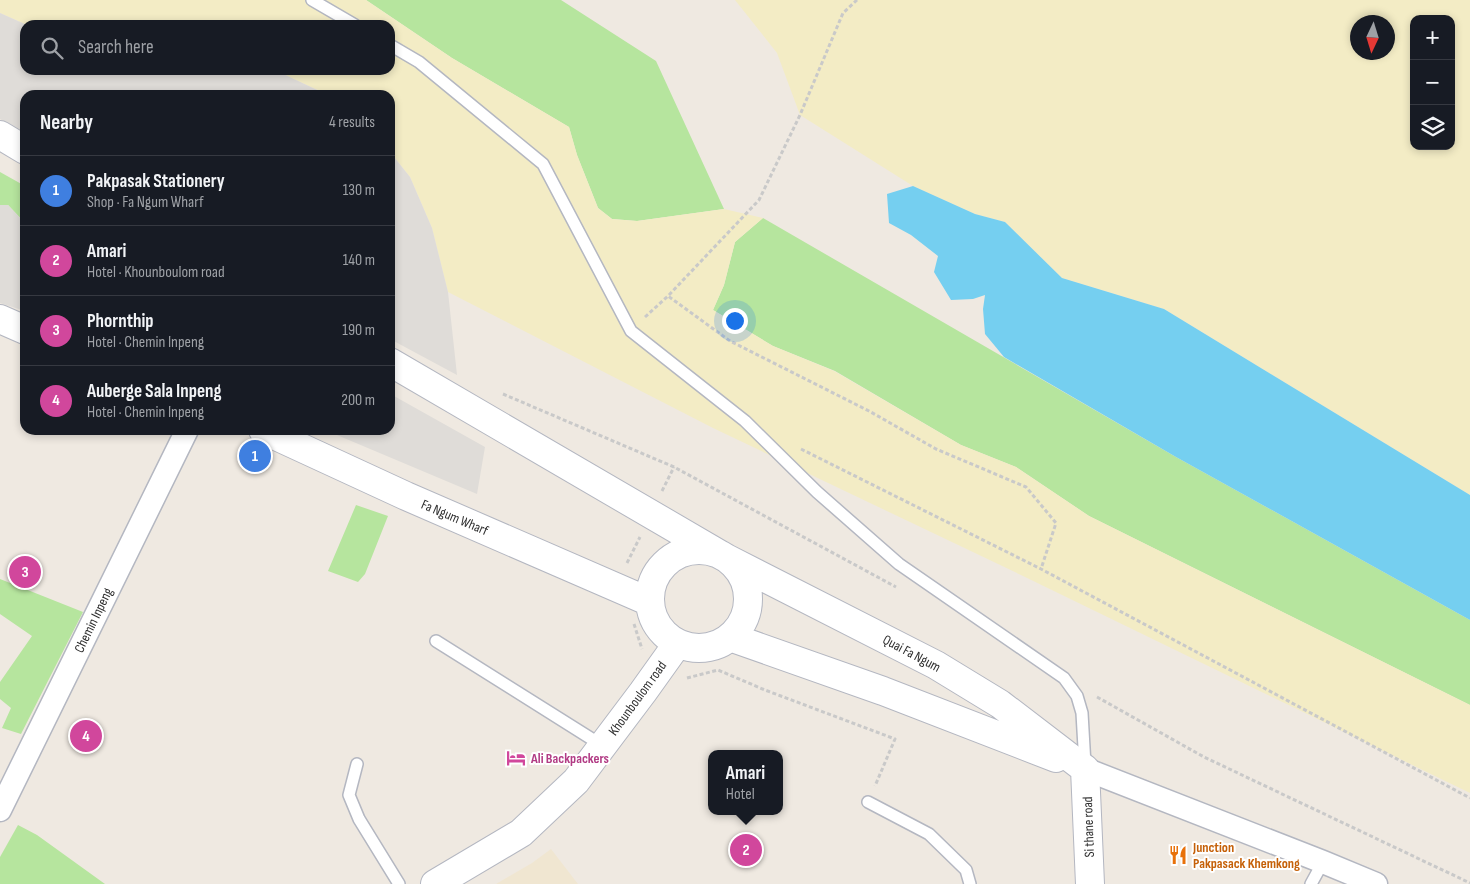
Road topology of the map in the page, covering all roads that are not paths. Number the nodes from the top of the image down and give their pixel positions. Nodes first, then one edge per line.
1 (312, 0) edge
2 (346, 20) edge
3 (395, 49) edge
4 (0, 135) edge
5 (20, 147) edge
6 (0, 319) edge
7 (20, 328) edge
8 (395, 365) edge
9 (185, 435) edge
10 (273, 435) edge
11 (726, 558) junction
12 (650, 602) junction
13 (730, 637) junction
14 (436, 640) dead end
15 (678, 643) junction
16 (603, 746) junction
17 (357, 764) dead end
18 (1086, 770) junction
19 (868, 802) dead end
20 (0, 810) edge
21 (1323, 862) junction
22 (399, 884) edge
23 (435, 884) edge
24 (970, 884) edge
25 (1090, 884) edge
26 (1311, 884) edge
27 (1376, 884) edge

1 - 2 lane
3 - 18 lane
4 - 5 street
6 - 7 street
8 - 11 street
9 - 20 street, Chemin Inpeng
10 - 12 street, Fa Ngum Wharf
11 - 12 street
11 - 13 street
11 - 18 street, Quai Fa Ngum
12 - 15 street
13 - 15 street
13 - 18 street, Quai Fa Ngum
14 - 16 lane
15 - 16 street, Khounboulom road
16 - 23 street, Khounboulom road
17 - 22 lane
18 - 21 street, Quai Fa Ngum
18 - 25 street, Si thane road
19 - 24 lane
21 - 26 lane
21 - 27 street, Quai Fa Ngum

